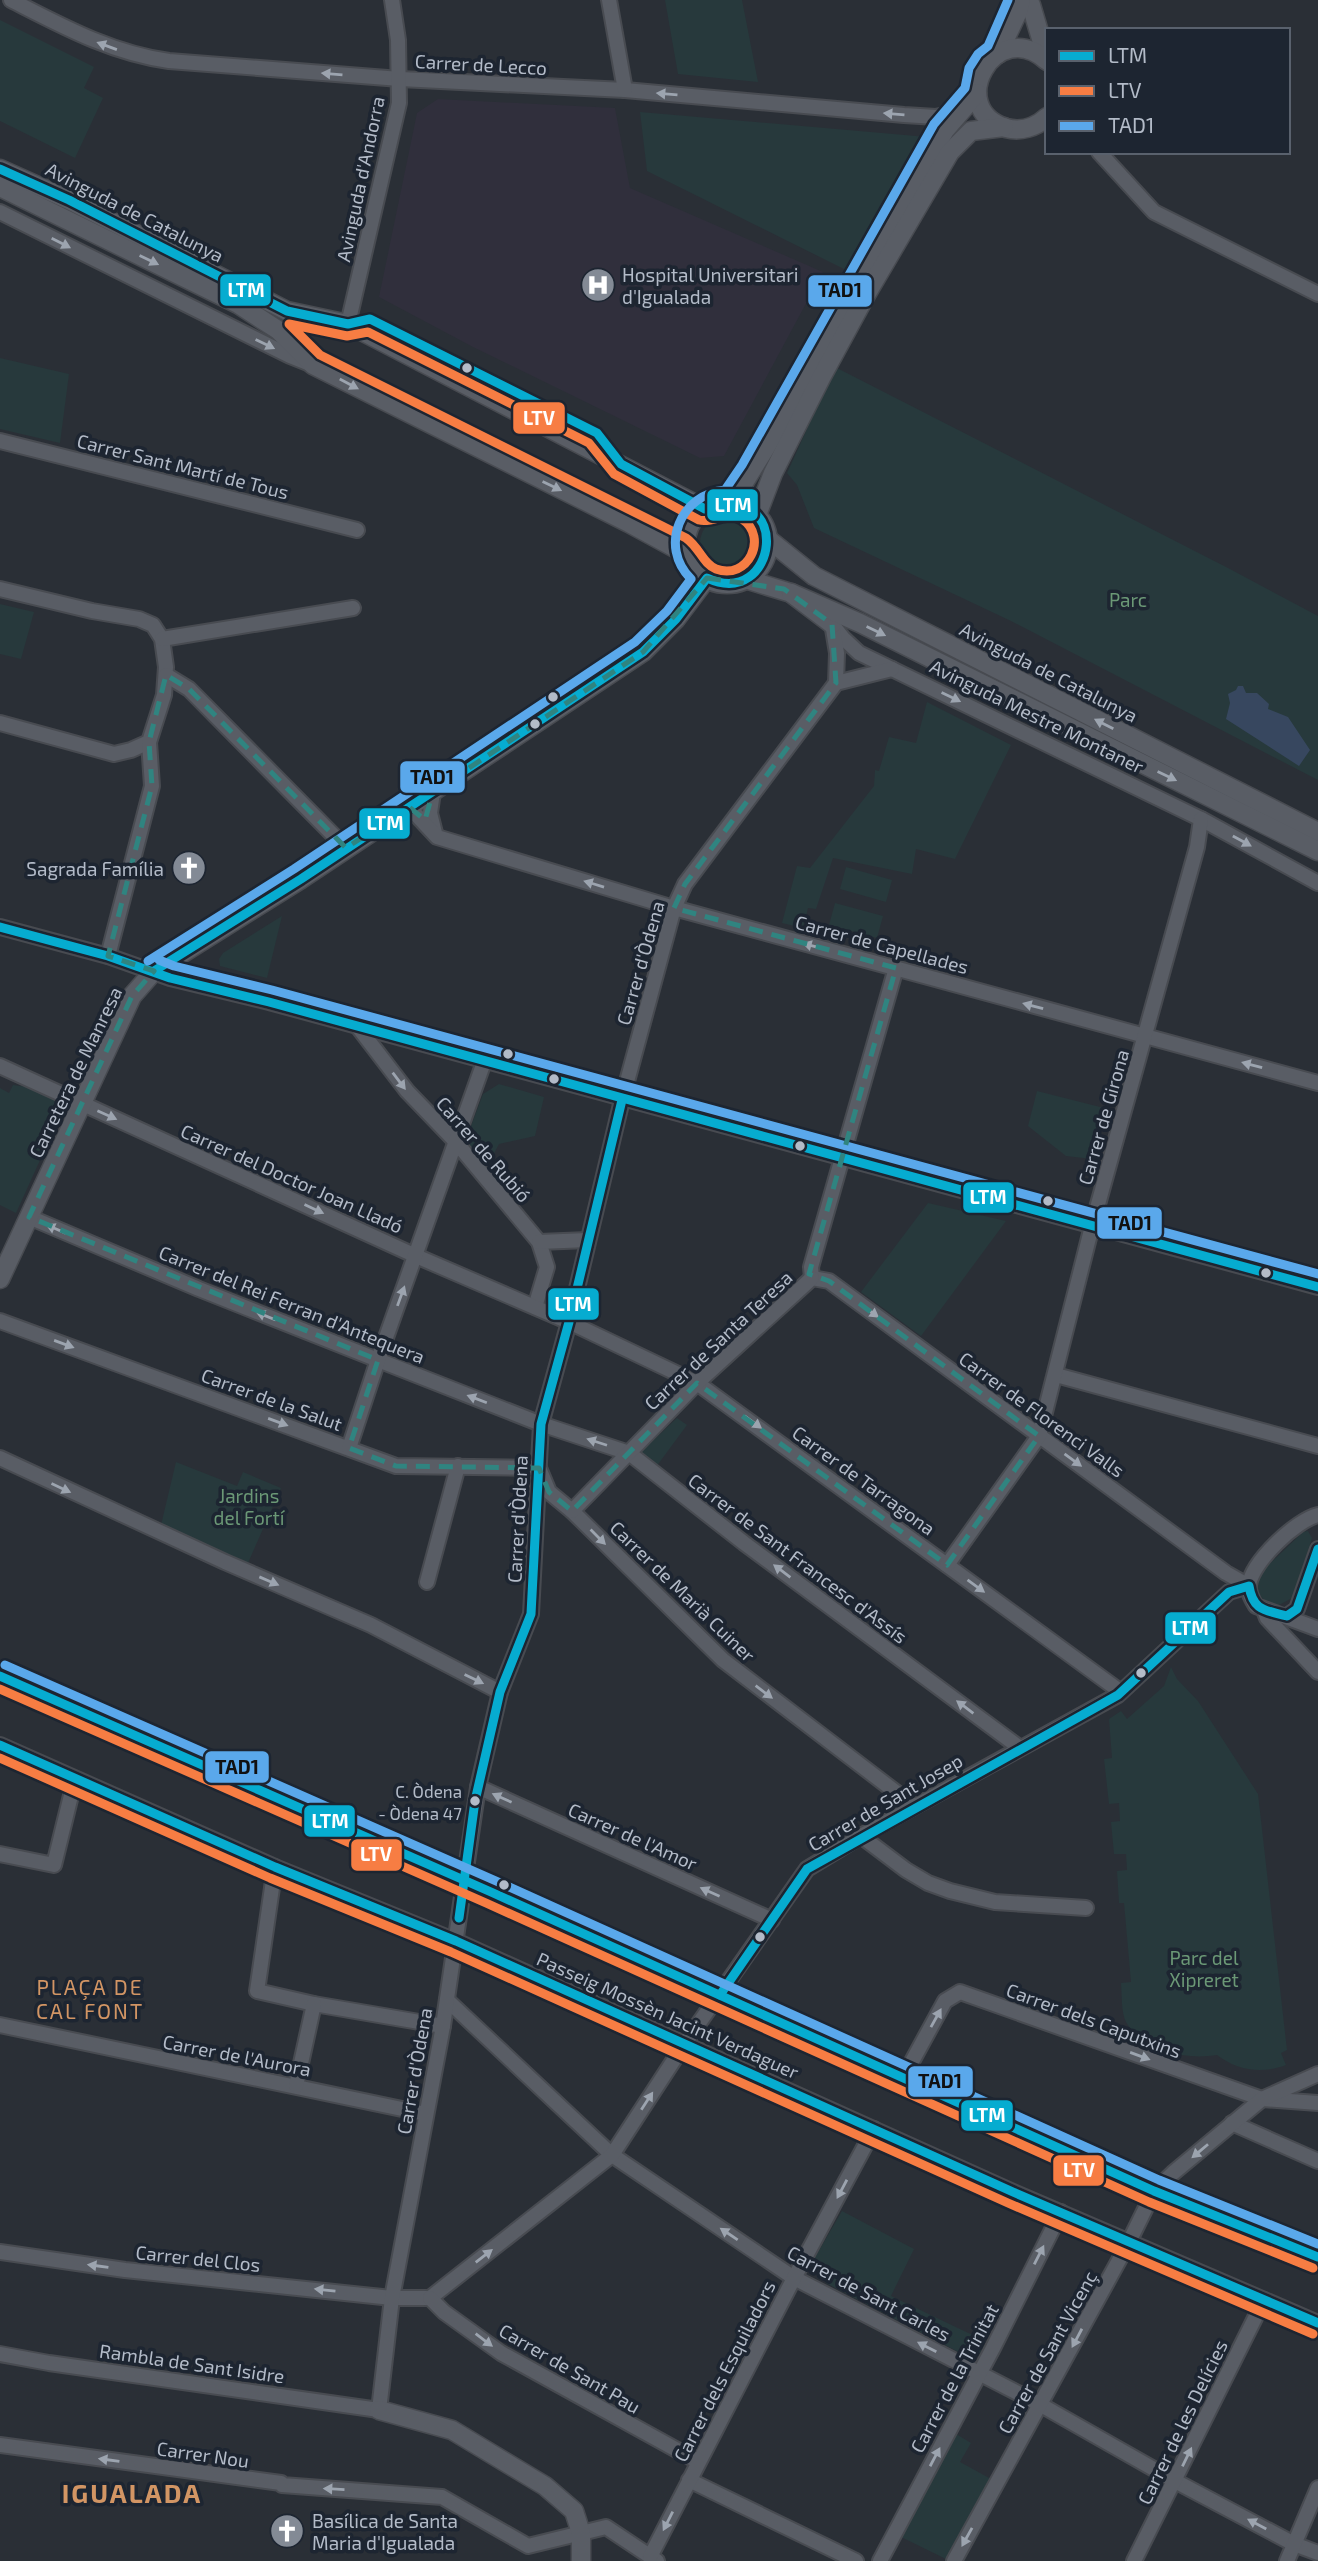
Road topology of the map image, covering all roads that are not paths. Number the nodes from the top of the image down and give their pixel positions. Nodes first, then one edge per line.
1 (11, 0) edge
2 (392, 0) edge
3 (609, 0) edge
4 (1021, 0) edge
5 (1027, 0) edge
6 (1045, 53) edge
7 (998, 54) junction
8 (1045, 59) edge
9 (400, 79) junction
10 (625, 90) junction
11 (977, 93) junction
12 (961, 111) junction
13 (1043, 122) edge
14 (1004, 127) junction
15 (1101, 154) edge
16 (0, 169) edge
17 (0, 187) edge
18 (0, 212) edge
19 (1318, 294) edge
20 (348, 324) junction
21 (313, 365) junction
22 (0, 441) edge
23 (732, 502) junction
24 (705, 509) junction
25 (757, 515) junction
26 (357, 530) dead end
27 (768, 539) junction
28 (688, 555) junction
29 (706, 578) junction
30 (745, 579) junction
31 (0, 589) edge
32 (791, 593) junction
33 (354, 608) dead end
34 (832, 624) junction
35 (162, 639) junction
36 (892, 669) junction
37 (166, 675) junction
38 (836, 683) junction
39 (0, 723) edge
40 (149, 742) junction
41 (433, 792) junction
42 (410, 807) junction
43 (1201, 819) junction
44 (1318, 832) edge
45 (437, 837) junction
46 (346, 848) junction
47 (1318, 851) edge
48 (1318, 883) edge
49 (674, 908) junction
50 (0, 927) edge
51 (108, 956) junction
52 (896, 968) junction
53 (155, 971) junction
54 (358, 1027) junction
55 (1145, 1037) junction
56 (484, 1062) junction
57 (0, 1066) edge
58 (1318, 1083) edge
59 (622, 1100) junction
60 (81, 1104) junction
61 (455, 1141) junction
62 (843, 1159) junction
63 (29, 1217) junction
64 (1092, 1226) junction
65 (588, 1240) junction
66 (539, 1242) junction
67 (416, 1256) junction
68 (812, 1278) junction
69 (0, 1279) edge
70 (1318, 1287) edge
71 (535, 1307) junction
72 (0, 1321) edge
73 (569, 1322) junction
74 (377, 1360) junction
75 (1055, 1375) junction
76 (697, 1383) junction
77 (541, 1424) junction
78 (1039, 1436) junction
79 (1318, 1446) edge
80 (349, 1448) junction
81 (629, 1453) junction
82 (0, 1458) edge
83 (458, 1466) junction
84 (539, 1468) junction
85 (572, 1511) junction
86 (1318, 1515) edge
87 (1318, 1549) edge
88 (947, 1565) junction
89 (427, 1582) dead end
90 (1249, 1586) junction
91 (1264, 1610) junction
92 (1287, 1616) junction
93 (1318, 1629) edge
94 (1318, 1672) edge
95 (0, 1676) edge
96 (500, 1692) junction
97 (1121, 1692) junction
98 (0, 1745) edge
99 (1020, 1748) junction
100 (75, 1779) junction
101 (478, 1787) junction
102 (914, 1806) junction
103 (861, 1836) junction
104 (0, 1854) edge
105 (275, 1867) junction
106 (463, 1880) junction
107 (1086, 1908) dead end
108 (772, 1920) junction
109 (456, 1941) junction
110 (720, 1996) junction
111 (447, 2000) junction
112 (314, 2004) junction
113 (0, 2025) edge
114 (443, 2026) junction
115 (685, 2043) junction
116 (1318, 2074) edge
117 (904, 2078) junction
118 (296, 2086) junction
119 (1262, 2099) junction
120 (1318, 2103) edge
121 (426, 2114) junction
122 (1233, 2123) junction
123 (874, 2129) junction
124 (612, 2155) junction
125 (1318, 2161) edge
126 (1154, 2191) junction
127 (1061, 2211) junction
128 (1129, 2242) junction
129 (0, 2252) edge
130 (1318, 2257) edge
131 (794, 2278) junction
132 (393, 2298) junction
133 (430, 2298) junction
134 (1264, 2300) junction
135 (1318, 2323) edge
136 (0, 2354) edge
137 (979, 2374) junction
138 (1041, 2405) junction
139 (379, 2410) junction
140 (0, 2445) edge
141 (697, 2461) junction
142 (689, 2480) junction
143 (1175, 2481) junction
144 (1318, 2488) edge
145 (582, 2533) junction
146 (1294, 2544) junction
147 (1318, 2553) edge
148 (654, 2559) edge
149 (581, 2561) edge
150 (856, 2561) edge
151 (880, 2561) edge
152 (954, 2561) edge
153 (1134, 2561) edge
154 (1287, 2561) edge

9 -> 1 street, Carrer de Lecco
2 - 9 street, Avinguda d'Andorra
3 - 10 street
4 - 7 street
5 - 6 street
7 - 8 street
7 - 11 street
9 - 10 street, Carrer de Lecco
9 - 20 street, Avinguda d'Andorra
12 -> 10 street, Carrer de Lecco
11 - 12 street
11 - 14 street
12 - 23 street
13 - 14 street
14 - 25 street
15 - 19 street
16 - 20 street, Avinguda de Catalunya
17 -> 21 street, Avinguda de Catalunya
18 -> 21 street
20 - 24 street, Avinguda de Catalunya
21 -> 28 street
22 - 26 street, Carrer Sant Martí de Tous
23 - 24 street
23 - 25 street
24 - 28 street
25 - 27 street
27 - 30 street
44 -> 27 street, Avinguda de Catalunya
28 - 29 street
29 - 30 street
29 - 41 street, Carretera de Manresa
30 - 32 street, Avinguda Mestre Montaner
31 - 35 street
32 - 34 street, Avinguda Mestre Montaner
32 -> 47 street, Avinguda de Catalunya
33 - 35 street
34 - 36 street, Avinguda Mestre Montaner
34 - 38 street
35 - 37 street
36 - 38 street
36 -> 43 street, Avinguda Mestre Montaner
37 - 40 street
37 - 46 street
38 - 49 street, Carrer d'Òdena
39 - 40 street
40 - 51 street
41 - 42 street, Carretera de Manresa
41 - 45 street
42 - 45 street
42 - 46 street, Carretera de Manresa
43 -> 48 street, Avinguda Mestre Montaner
43 - 55 street, Carrer de Girona
49 -> 45 street, Carrer de Capellades
46 - 53 street, Carretera de Manresa
52 -> 49 street, Carrer de Capellades
49 - 59 street, Carrer d'Òdena
50 - 51 street
51 - 53 street
55 -> 52 street, Carrer de Capellades
52 - 62 street, Carrer de Santa Teresa
53 - 54 street
53 - 60 street, Carretera de Manresa
54 - 56 street
54 -> 61 street, Carrer de Rubió
58 -> 55 street, Carrer de Capellades
55 - 64 street, Carrer de Girona
56 - 59 street
56 - 61 street
57 - 60 street, Carrer del Doctor Joan Lladó
59 - 62 street
59 - 65 street, Carrer d'Òdena
60 - 63 street, Carretera de Manresa
60 -> 67 street, Carrer del Doctor Joan Lladó
61 - 66 street, Carrer de Rubió
61 - 67 street
62 - 64 street
62 - 68 street, Carrer de Santa Teresa
63 - 69 street, Carretera de Manresa
74 -> 63 street, Carrer del Rei Ferran d'Antequera
64 - 70 street
64 - 75 street, Carrer de Girona
65 - 66 street
65 - 73 street, Carrer d'Òdena
66 - 71 street
67 - 71 street, Carrer del Doctor Joan Lladó
74 -> 67 street
68 - 76 street, Carrer de Santa Teresa
68 -> 78 street, Carrer de Florenci Valls
71 - 73 street, Carrer del Doctor Joan Lladó
72 -> 80 street, Carrer de la Salut
73 - 76 street, Carrer de Tarragona
73 - 77 street, Carrer d'Òdena
77 -> 74 street, Carrer del Rei Ferran d'Antequera
74 - 80 street
75 - 78 street, Carrer de Girona
75 - 79 street
76 - 81 street, Carrer de Santa Teresa
76 -> 88 street, Carrer de Tarragona
81 -> 77 street, Carrer de Sant Francesc d'Assís
77 - 84 street, Carrer d'Òdena
78 - 88 street, Carrer de Girona
78 -> 90 street, Carrer de Florenci Valls
80 - 83 street, Carrer de la Salut
81 - 85 street, Carrer de Santa Teresa
99 -> 81 street, Carrer de Sant Francesc d'Assís
82 -> 96 street
83 - 84 street, Carrer de la Salut
83 - 89 street
84 - 85 street, Carrer de Marià Cuiner
84 - 96 street, Carrer d'Òdena
85 -> 102 street, Carrer de Marià Cuiner
86 - 90 street
87 - 92 street
88 -> 97 street, Carrer de Tarragona
90 - 91 street
90 - 97 street, Carrer de Sant Josep
91 - 92 street
91 - 94 street
92 - 93 street
95 - 106 street, Passeig Mossèn Jacint Verdaguer
96 - 101 street, Carrer d'Òdena
97 - 99 street, Carrer de Sant Josep
98 - 100 street, Passeig Mossèn Jacint Verdaguer
99 - 102 street, Carrer de Sant Josep
100 - 104 street
100 - 105 street, Passeig Mossèn Jacint Verdaguer
101 - 106 street, Carrer d'Òdena
108 -> 101 street, Carrer de l'Amor
102 - 103 street, Carrer de Sant Josep
103 - 107 street
103 - 108 street, Carrer de Sant Josep
105 - 109 street, Passeig Mossèn Jacint Verdaguer
105 - 112 street
106 - 109 street, Carrer d'Òdena
106 - 110 street, Passeig Mossèn Jacint Verdaguer
108 - 110 street, Carrer de Sant Josep
109 - 111 street, Carrer d'Òdena
109 - 115 street, Passeig Mossèn Jacint Verdaguer
110 - 115 street, Carrer de Sant Josep
110 - 117 street, Passeig Mossèn Jacint Verdaguer
111 - 114 street, Carrer d'Òdena
111 - 124 street, Carrer de Sant Carles
112 - 114 street
112 - 118 street
113 - 118 street, Carrer de l'Aurora
114 - 121 street, Carrer d'Òdena
115 - 123 street, Passeig Mossèn Jacint Verdaguer
124 -> 115 street, Carrer de Sant Josep
116 - 119 street, Carrer de Sant Vicenç
117 -> 119 street, Carrer dels Caputxins
117 - 126 street, Passeig Mossèn Jacint Verdaguer
118 - 121 street, Carrer de l'Aurora
119 - 120 street, Carrer dels Caputxins
119 - 122 street, Carrer de Sant Vicenç
121 - 132 street, Carrer d'Òdena
122 - 125 street
122 -> 126 street, Carrer de Sant Vicenç
123 - 127 street, Passeig Mossèn Jacint Verdaguer
123 -> 131 street, Carrer dels Esquiladors
131 -> 124 street, Carrer de Sant Carles
133 -> 124 street, Carrer de Sant Josep
126 - 128 street, Carrer de Sant Vicenç
126 - 130 street, Passeig Mossèn Jacint Verdaguer
127 - 128 street, Passeig Mossèn Jacint Verdaguer
137 -> 127 street, Carrer de la Trinitat
128 - 134 street, Passeig Mossèn Jacint Verdaguer
128 -> 138 street, Carrer de Sant Vicenç
132 -> 129 street, Carrer del Clos
137 -> 131 street, Carrer de Sant Carles
131 - 141 street, Carrer dels Esquiladors
132 - 133 street, Carrer del Clos
132 - 139 street, Carrer d'Òdena
133 -> 141 street, Carrer de Sant Pau
134 - 135 street, Passeig Mossèn Jacint Verdaguer
143 -> 134 street, Carrer de les Delícies
136 - 139 street, Rambla de Sant Isidre
137 - 138 street, Carrer de Sant Carles
151 -> 137 street, Carrer de la Trinitat
138 - 143 street, Carrer de Sant Carles
138 -> 152 street, Carrer de Sant Vicenç
139 - 145 street
145 -> 140 street, Carrer Nou
141 - 142 street, Carrer dels Esquiladors
142 -> 148 street, Carrer dels Esquiladors
142 - 150 street
146 -> 143 street, Carrer de Sant Carles
143 - 153 street, Carrer de les Delícies
144 - 146 street
145 - 148 street, Carrer Nou
145 - 149 street
146 - 147 street, Carrer de Sant Carles
146 - 154 street

